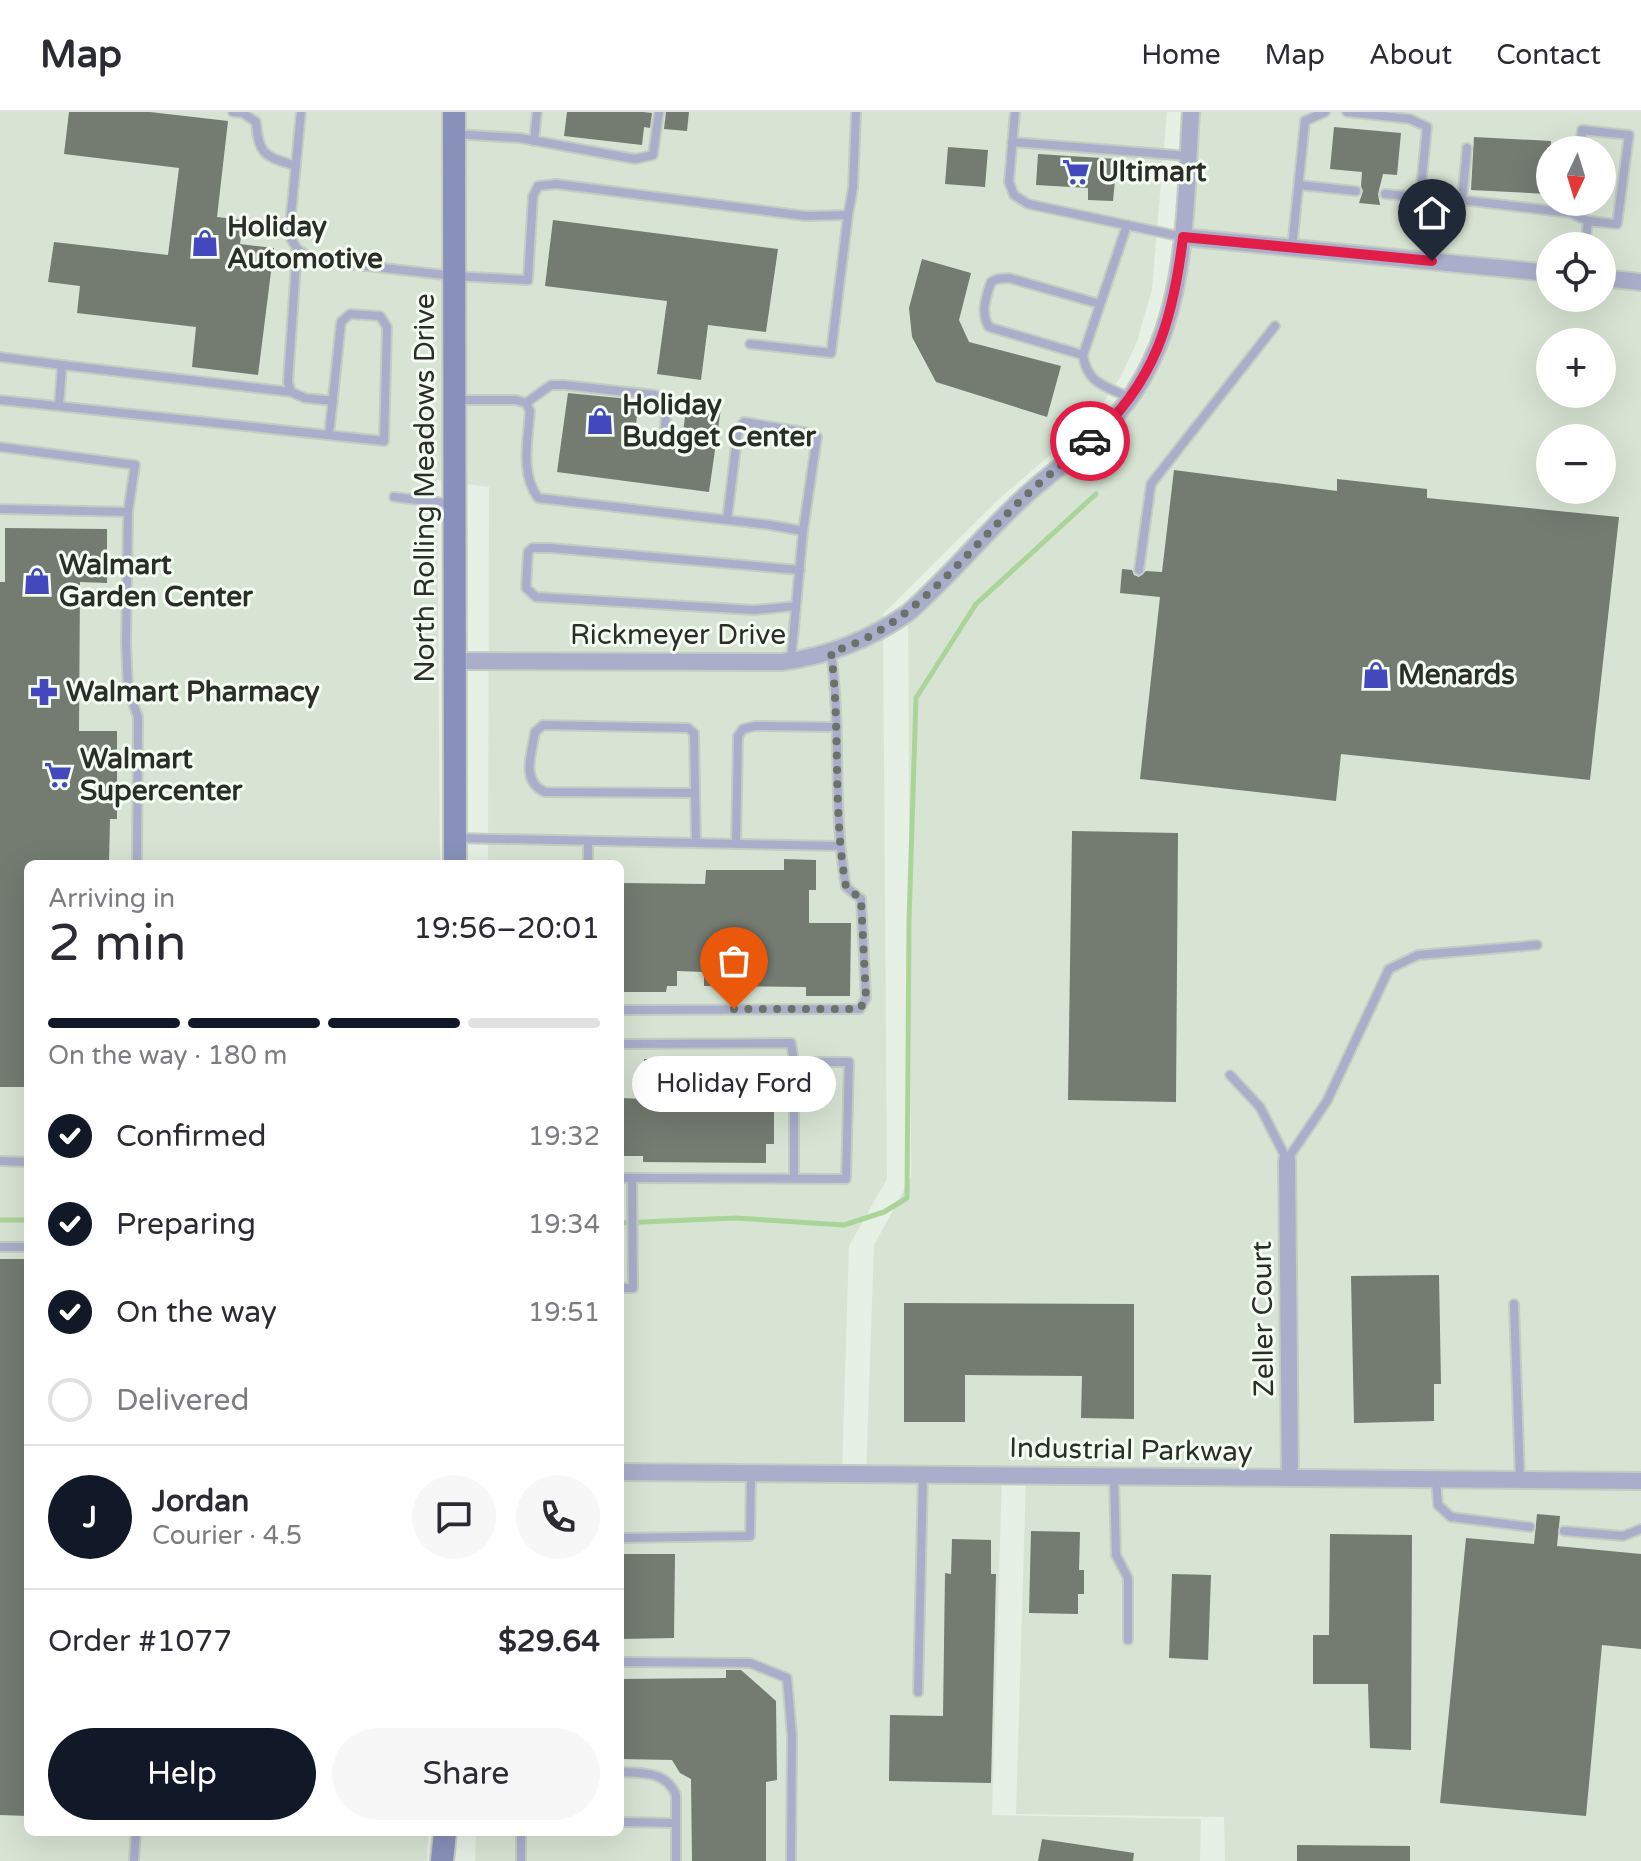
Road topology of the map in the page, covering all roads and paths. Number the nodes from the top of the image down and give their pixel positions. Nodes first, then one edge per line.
1 (233, 112) edge
2 (301, 112) edge
3 (537, 112) edge
4 (659, 112) edge
5 (856, 112) edge
6 (1015, 112) edge
7 (1191, 112) edge
8 (1325, 112) edge
9 (1347, 112) edge
10 (454, 123) edge
11 (1581, 136) edge
12 (534, 141) junction
13 (1012, 142) junction
14 (1467, 148) dead end
15 (1188, 156) junction
16 (296, 166) junction
17 (1299, 185) junction
18 (1356, 191) dead end
19 (1385, 194) dead end
20 (1420, 197) junction
21 (1462, 200) junction
22 (1436, 207) junction
23 (1536, 209) edge
24 (848, 215) junction
25 (1577, 216) edge
26 (1588, 221) junction
27 (1127, 225) junction
28 (1587, 232) edge
29 (1183, 237) junction
30 (1292, 248) junction
31 (297, 249) junction
32 (1432, 261) junction
33 (1536, 272) edge
34 (454, 276) junction
35 (1616, 279) edge
36 (1641, 282) edge
37 (1100, 304) junction
38 (1275, 326) dead end
39 (750, 344) dead end
40 (1083, 355) junction
41 (0, 357) edge
42 (62, 365) junction
43 (291, 392) junction
44 (1130, 398) junction
45 (0, 400) edge
46 (455, 400) junction
47 (333, 401) junction
48 (526, 403) junction
49 (59, 406) junction
50 (665, 428) dead end
51 (329, 435) junction
52 (0, 447) edge
53 (394, 497) dead end
54 (454, 504) junction
55 (0, 509) edge
56 (128, 512) junction
57 (727, 520) junction
58 (803, 531) junction
59 (800, 570) junction
60 (1139, 570) dead end
61 (796, 606) junction
62 (831, 652) junction
63 (455, 661) junction
64 (791, 661) junction
65 (837, 727) junction
66 (695, 793) junction
67 (455, 838) junction
68 (588, 841) junction
69 (696, 843) junction
70 (736, 844) junction
71 (839, 846) junction
72 (137, 860) edge
73 (455, 860) edge
74 (588, 860) edge
75 (1537, 945) dead end
76 (624, 1010) edge
77 (624, 1044) edge
78 (794, 1062) junction
79 (1230, 1075) dead end
80 (1287, 1160) junction
81 (0, 1161) edge
82 (24, 1162) edge
83 (624, 1178) edge
84 (632, 1178) junction
85 (794, 1179) junction
86 (0, 1247) edge
87 (24, 1247) edge
88 (624, 1288) edge
89 (1514, 1304) dead end
90 (624, 1472) edge
91 (751, 1473) junction
92 (923, 1474) junction
93 (1114, 1476) junction
94 (1290, 1478) junction
95 (1436, 1479) junction
96 (1520, 1480) junction
97 (1641, 1481) edge
98 (1530, 1527) dead end
99 (1641, 1529) edge
100 (1564, 1531) dead end
101 (624, 1538) edge
102 (1128, 1640) dead end
103 (624, 1662) edge
104 (918, 1692) dead end
105 (624, 1772) edge
106 (624, 1822) edge
107 (676, 1823) junction
108 (136, 1836) edge
109 (445, 1836) edge
110 (521, 1836) edge
111 (134, 1861) edge
112 (442, 1861) edge
113 (521, 1861) edge
114 (676, 1861) edge
115 (791, 1861) edge

1 - 16 lane
2 - 16 lane
3 - 12 lane
4 - 12 lane
5 - 24 lane
6 - 13 lane
7 - 15 street, Rickmeyer Drive
8 - 17 lane
9 - 20 lane
10 - 12 lane
10 - 34 main road, North Rolling Meadows Drive
11 - 26 lane
13 - 15 lane
13 - 27 lane
14 - 21 lane
15 - 29 street, Rickmeyer Drive
16 - 31 lane
17 - 18 lane
17 - 30 lane
19 - 20 lane
20 - 22 lane
21 - 22 lane
21 - 23 lane
22 - 32 lane
24 - 34 lane
24 - 39 lane
25 - 26 lane
26 - 28 lane
27 - 29 lane
27 - 37 lane
29 - 30 street
29 - 44 street, Rickmeyer Drive
30 - 32 street
31 - 34 lane
31 - 43 lane
32 - 33 street
34 - 46 main road, North Rolling Meadows Drive
35 - 36 street
37 - 40 lane
37 - 40 lane
38 - 60 lane
40 - 44 lane
41 - 42 lane
42 - 43 lane
42 - 49 lane
43 - 47 lane
44 - 62 street, Rickmeyer Drive
45 - 49 lane
46 - 48 lane
46 - 54 main road, North Rolling Meadows Drive
47 - 51 lane
47 - 51 lane
48 - 50 lane
48 - 57 lane
49 - 51 lane
52 - 56 lane
53 - 54 lane
54 - 63 main road, North Rolling Meadows Drive
55 - 56 lane
56 - 72 lane
57 - 58 lane
57 - 58 lane
58 - 59 lane
59 - 61 lane
59 - 61 lane
61 - 64 lane
62 - 64 street, Rickmeyer Drive
62 - 65 lane
63 - 64 street, Rickmeyer Drive
63 - 67 main road, North Rolling Meadows Drive
65 - 70 lane
65 - 71 lane
66 - 66 lane
66 - 69 lane
67 - 68 lane
67 - 73 main road, North Rolling Meadows Drive
68 - 69 lane
68 - 74 lane
69 - 70 lane
70 - 71 lane
71 - 76 lane
75 - 80 lane
77 - 78 lane
78 - 85 lane
78 - 85 lane
79 - 80 lane
80 - 94 street, Zeller Court
81 - 82 lane
83 - 84 lane
84 - 85 lane
84 - 88 lane
86 - 87 lane
89 - 96 lane
90 - 91 street, Industrial Parkway
91 - 92 street, Industrial Parkway
91 - 101 lane
92 - 93 street, Industrial Parkway
92 - 104 lane
93 - 94 street, Industrial Parkway
93 - 102 lane
94 - 95 street, Industrial Parkway
95 - 96 street, Industrial Parkway
95 - 98 lane
96 - 97 street, Industrial Parkway
99 - 100 lane
103 - 115 lane
105 - 107 lane
106 - 107 lane
107 - 114 lane
108 - 111 lane
109 - 112 main road
110 - 113 lane

